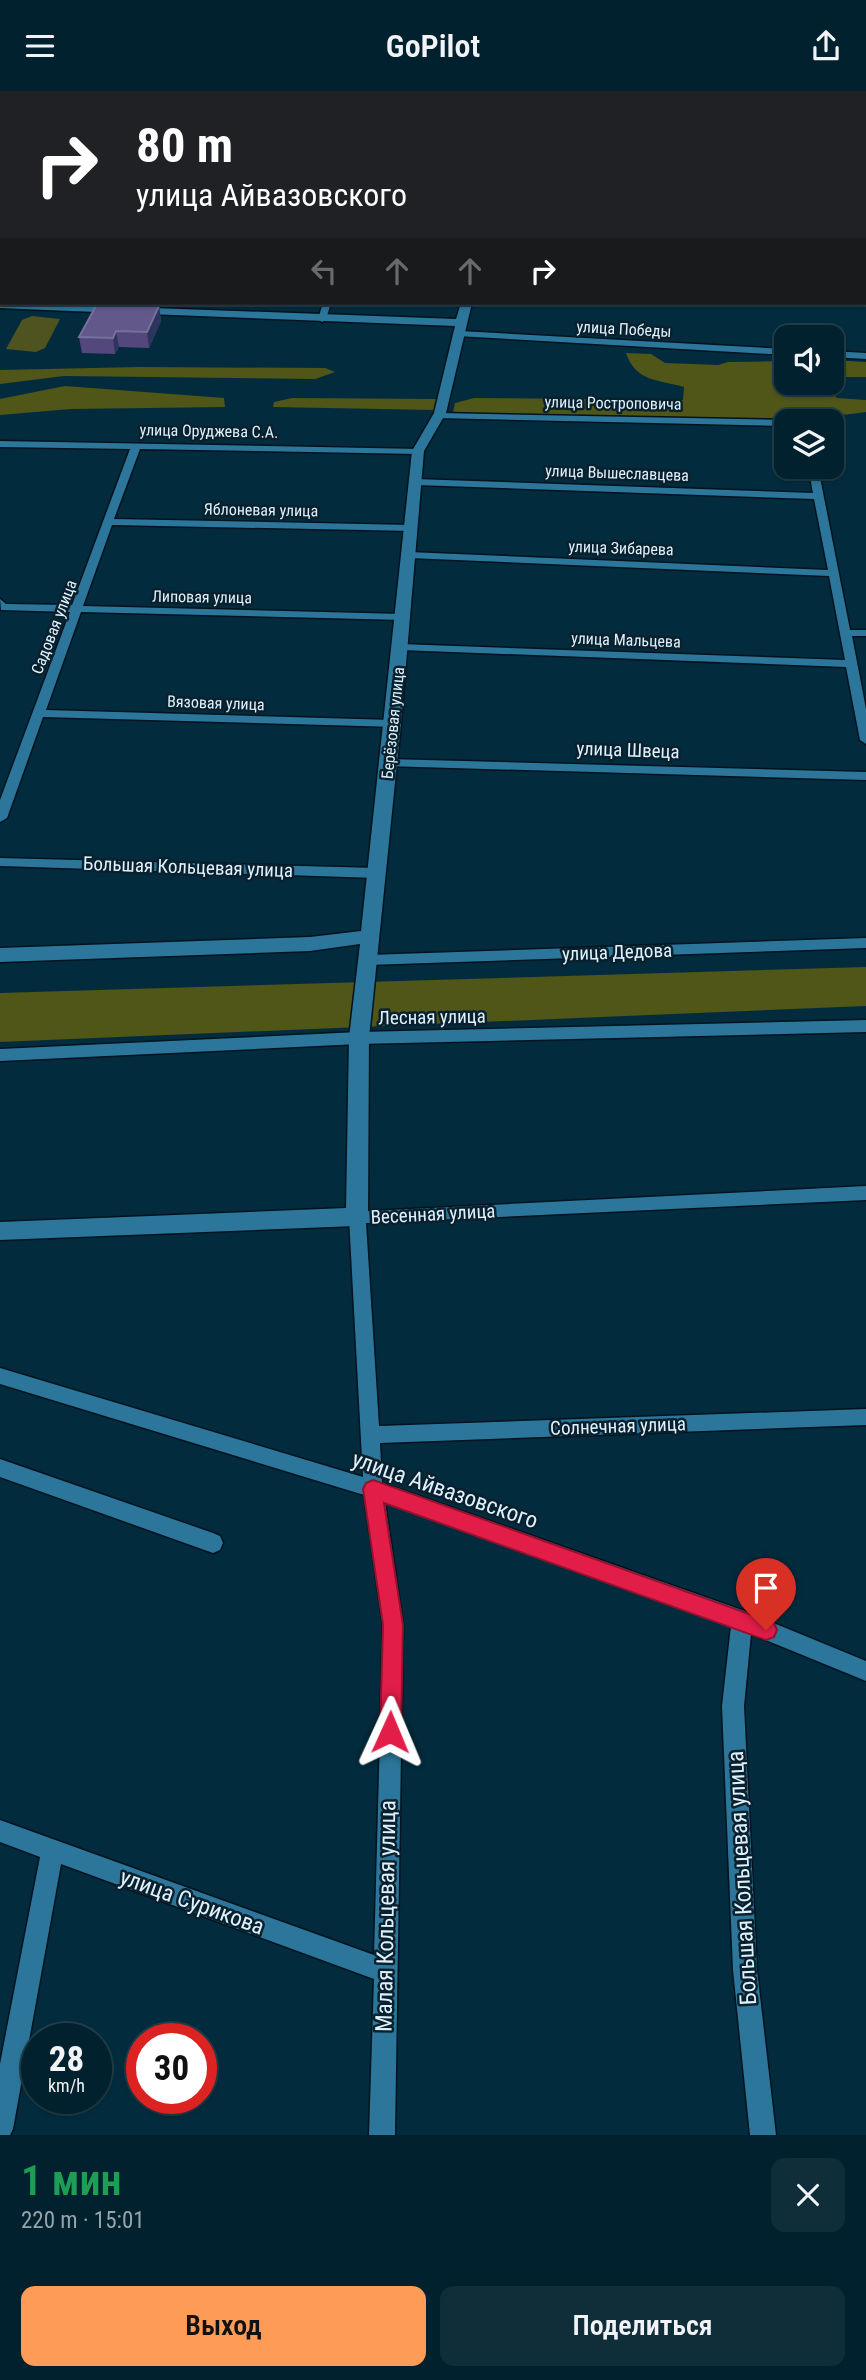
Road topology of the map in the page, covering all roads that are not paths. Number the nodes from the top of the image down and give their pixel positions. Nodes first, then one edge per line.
1 (0, 305) edge
2 (48, 305) edge
3 (326, 305) edge
4 (466, 305) edge
5 (322, 319) junction
6 (461, 329) junction
7 (774, 351) edge
8 (844, 355) edge
9 (866, 356) edge
10 (440, 414) junction
11 (774, 423) edge
12 (0, 444) edge
13 (136, 446) junction
14 (418, 451) junction
15 (815, 479) edge
16 (415, 482) junction
17 (818, 496) junction
18 (109, 522) junction
19 (412, 528) junction
20 (409, 555) junction
21 (832, 573) junction
22 (1, 605) edge
23 (78, 610) junction
24 (403, 617) junction
25 (844, 633) junction
26 (866, 633) edge
27 (400, 647) junction
28 (850, 664) junction
29 (38, 713) junction
30 (393, 723) junction
31 (866, 740) edge
32 (389, 763) junction
33 (866, 776) edge
34 (0, 818) edge
35 (0, 862) edge
36 (377, 873) junction
37 (370, 936) junction
38 (866, 943) edge
39 (0, 955) edge
40 (368, 960) junction
41 (866, 1025) edge
42 (359, 1038) junction
43 (0, 1055) edge
44 (866, 1193) edge
45 (358, 1217) junction
46 (0, 1231) edge
47 (0, 1376) edge
48 (866, 1417) edge
49 (369, 1435) junction
50 (0, 1468) edge
51 (373, 1489) junction
52 (213, 1543) dead end
53 (742, 1620) junction
54 (866, 1671) edge
55 (0, 1831) edge
56 (52, 1851) junction
57 (385, 1971) junction
58 (0, 2129) edge
59 (382, 2135) edge
60 (763, 2135) edge

1 - 2 street
2 - 5 street
3 - 5 street
4 - 6 street, Берёзовая улица
5 - 6 street
6 - 7 street, улица Победы
6 - 10 street, Берёзовая улица
8 - 9 street
10 - 11 street, улица Ростроповича
10 - 14 street, Берёзовая улица
12 - 13 street, улица Оруджева С.А.
13 - 14 street, улица Оруджева С.А.
13 - 18 street, Садовая улица
14 - 16 street, Берёзовая улица
15 - 17 street
16 - 17 street, улица Вышеславцева
16 - 19 street, Берёзовая улица
17 - 21 street
18 - 19 street, Яблоневая улица
18 - 23 street, Садовая улица
19 - 20 street, Берёзовая улица
20 - 21 street, улица Зибарева
20 - 24 street, Берёзовая улица
21 - 25 street
22 - 23 street, Липовая улица
23 - 24 street, Липовая улица
23 - 29 street, Садовая улица
24 - 27 street, Берёзовая улица
25 - 26 street
25 - 28 street
27 - 28 street, улица Мальцева
27 - 30 street, Берёзовая улица
28 - 31 street
29 - 30 street, Вязовая улица
29 - 34 street, Садовая улица
30 - 32 street, Берёзовая улица
32 - 33 street, улица Швеца
32 - 36 street, Берёзовая улица
35 - 36 street, Большая Кольцевая улица
36 - 37 street, Берёзовая улица
37 - 39 street
37 - 40 street, Берёзовая улица
38 - 40 street, улица Дедова
40 - 42 street, Берёзовая улица
41 - 42 street, Лесная улица
42 - 43 street, Лесная улица
42 - 45 street, Берёзовая улица
44 - 45 street, Весенная улица
45 - 46 street, Весенная улица
45 - 49 street, Малая Кольцевая улица
47 - 51 street, улица Айвазовского
48 - 49 street, Солнечная улица
49 - 51 street, Малая Кольцевая улица
50 - 52 street
51 - 53 street, улица Айвазовского
51 - 57 street, Малая Кольцевая улица
53 - 54 street, улица Айвазовского
53 - 60 street, Большая Кольцевая улица
55 - 56 street, улица Сурикова
56 - 57 street, улица Сурикова
56 - 58 street
57 - 59 street, Малая Кольцевая улица

